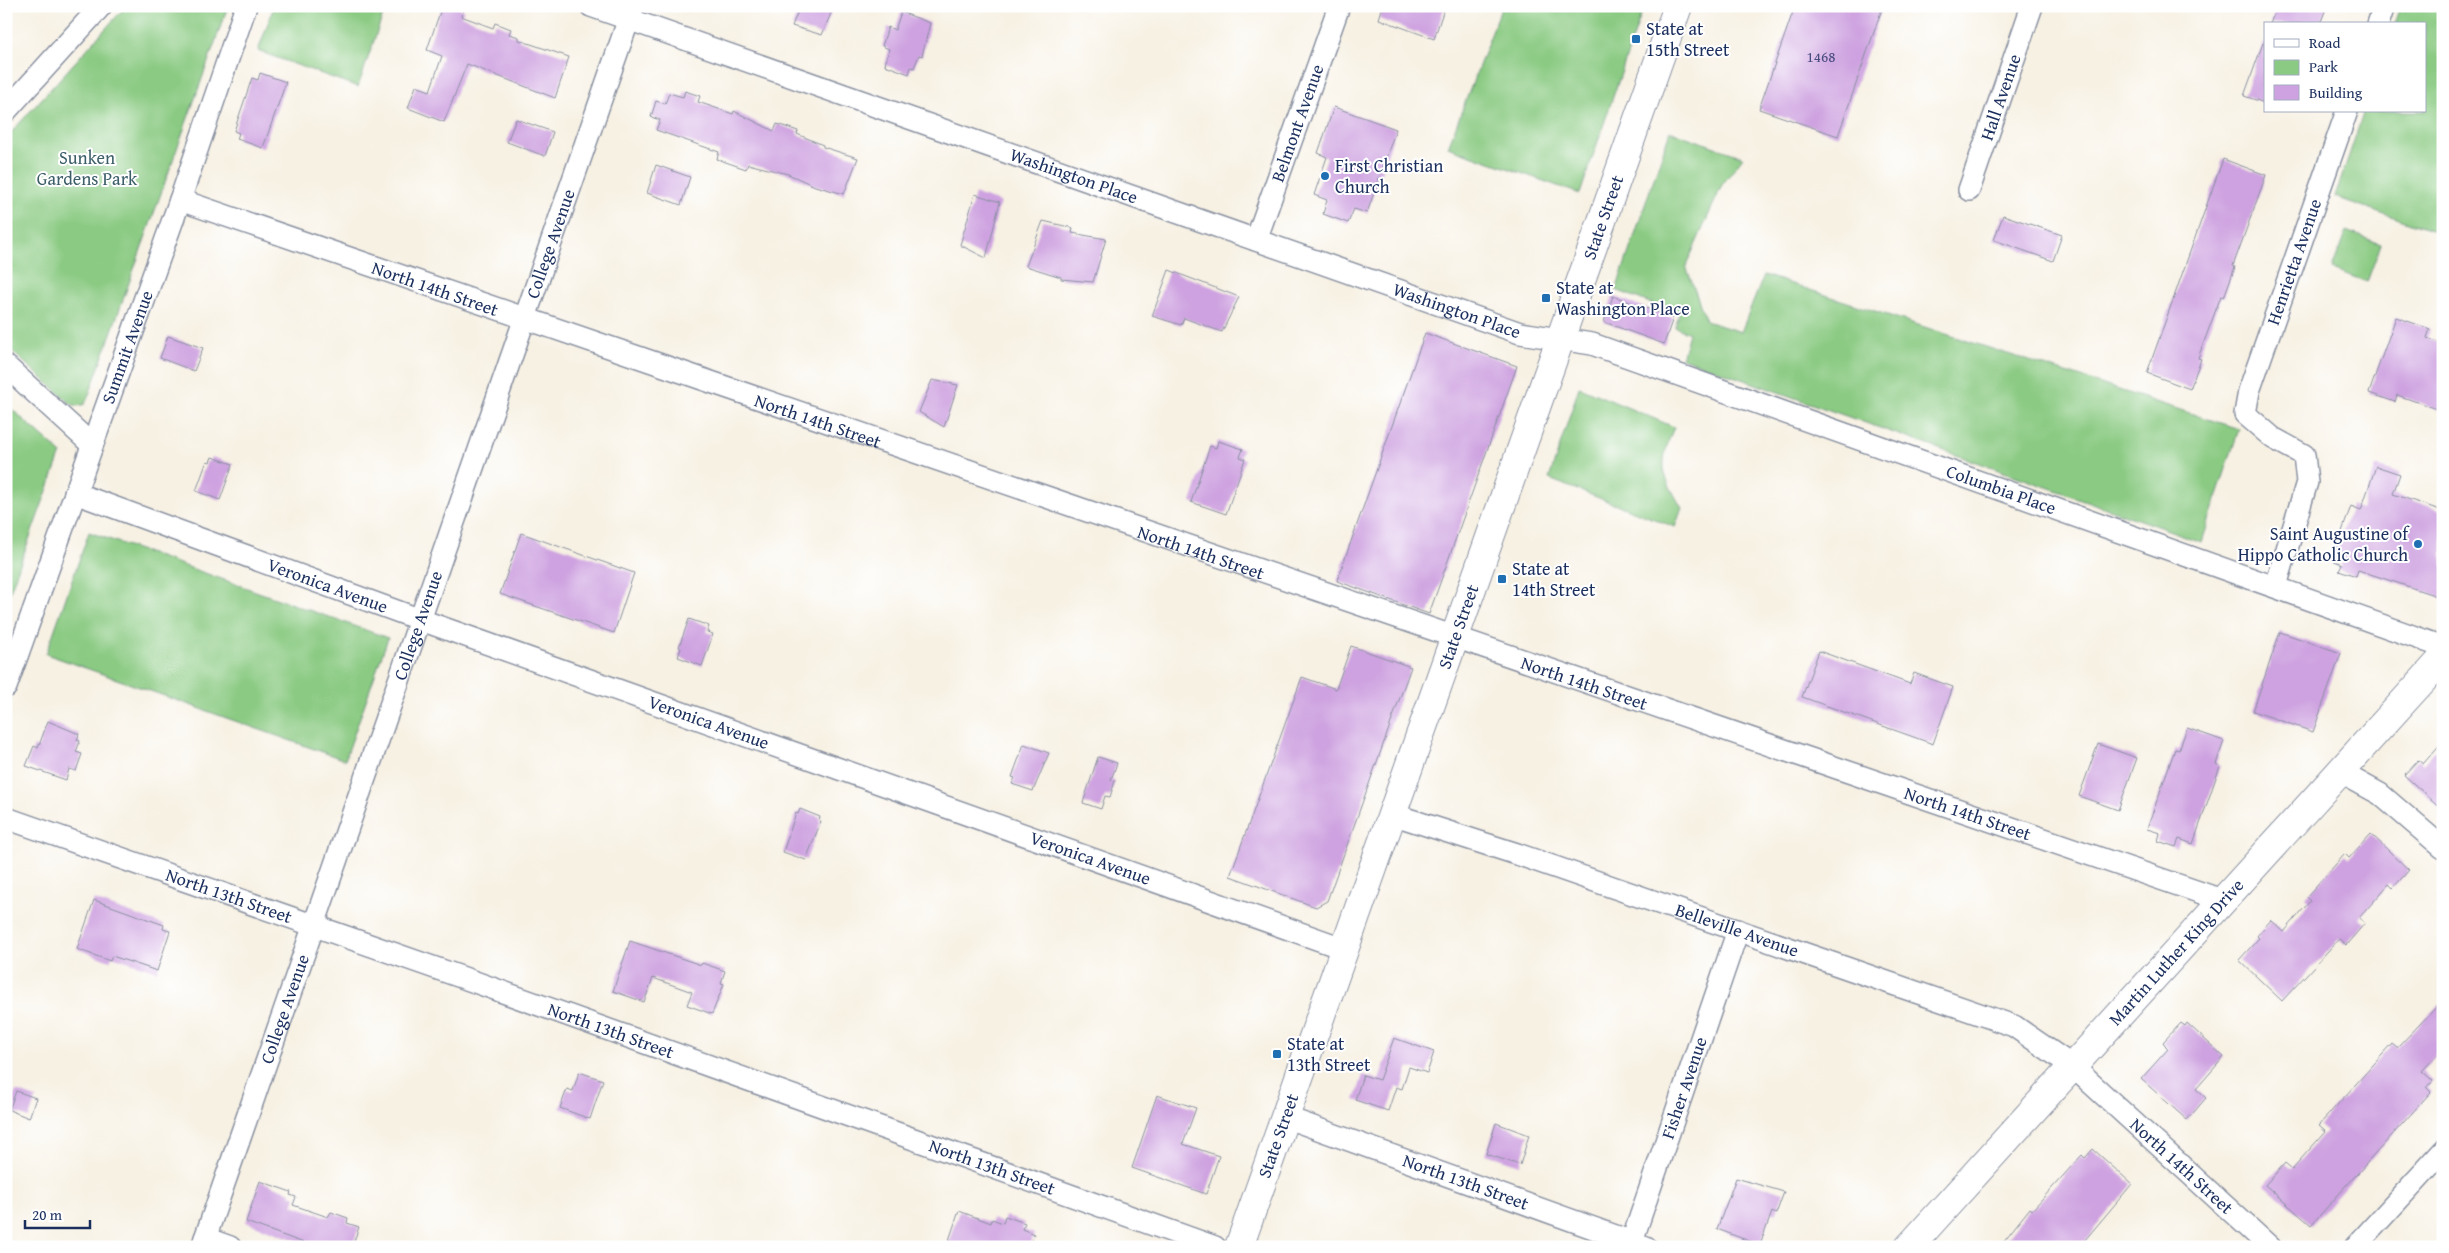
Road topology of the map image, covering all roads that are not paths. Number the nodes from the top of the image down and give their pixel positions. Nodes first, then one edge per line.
1 (101, 6) edge
2 (246, 6) edge
3 (590, 6) edge
4 (1339, 6) edge
5 (1678, 6) edge
6 (2032, 6) edge
7 (2384, 6) edge
8 (631, 13) edge
9 (2379, 22) edge
10 (6, 110) edge
11 (2347, 112) edge
12 (1968, 190) dead end
13 (180, 200) junction
14 (1256, 240) junction
15 (524, 321) junction
16 (1560, 338) junction
17 (6, 366) edge
18 (92, 444) junction
19 (75, 493) junction
20 (2276, 586) junction
21 (421, 620) junction
22 (1453, 640) junction
23 (2443, 647) edge
24 (2443, 658) edge
25 (6, 687) edge
26 (2340, 772) junction
27 (1392, 814) junction
28 (6, 818) edge
29 (2443, 848) edge
30 (2222, 900) junction
31 (314, 925) junction
32 (1738, 930) junction
33 (1344, 949) junction
34 (2072, 1066) junction
35 (1285, 1117) junction
36 (2443, 1150) edge
37 (204, 1242) edge
38 (1636, 1245) edge
39 (230, 1247) edge
40 (1215, 1247) edge
41 (1239, 1247) edge
42 (1910, 1247) edge
43 (2270, 1247) edge
44 (2355, 1247) edge

1 - 10 street
2 - 13 street, Summit Avenue
3 - 8 street, Washington Place
4 - 14 street, Belmont Avenue
5 - 16 main road, State Street
6 - 12 street, Hall Avenue
7 - 9 street
8 - 14 street, Washington Place
8 - 15 street, College Avenue
11 - 20 street, Henrietta Avenue
13 - 15 street, North 14th Street
13 - 18 street, Summit Avenue
14 - 16 street, Washington Place
15 - 21 street, College Avenue
15 - 22 street, North 14th Street
16 - 20 street, Columbia Place
16 - 22 main road, State Street
17 - 18 street
18 - 19 street, Summit Avenue
19 - 21 street, Veronica Avenue
19 - 25 street, Summit Avenue
20 - 23 street, Columbia Place
21 - 31 street, College Avenue
21 - 33 street, Veronica Avenue
22 - 27 main road, State Street
22 - 30 street, North 14th Street
24 - 26 main road, Martin Luther King Drive
26 - 29 street
26 - 30 main road, Martin Luther King Drive
27 - 32 street, Belleville Avenue
27 - 33 main road, State Street
28 - 31 street, North 13th Street
30 - 34 main road, Martin Luther King Drive
31 - 37 street, College Avenue
31 - 40 street, North 13th Street
32 - 34 street, Belleville Avenue
32 - 38 street, Fisher Avenue
33 - 35 main road, State Street
34 - 42 main road, Martin Luther King Drive
34 - 43 street, North 14th Street
35 - 38 street, North 13th Street
35 - 41 main road, State Street
36 - 44 street
37 - 39 street

